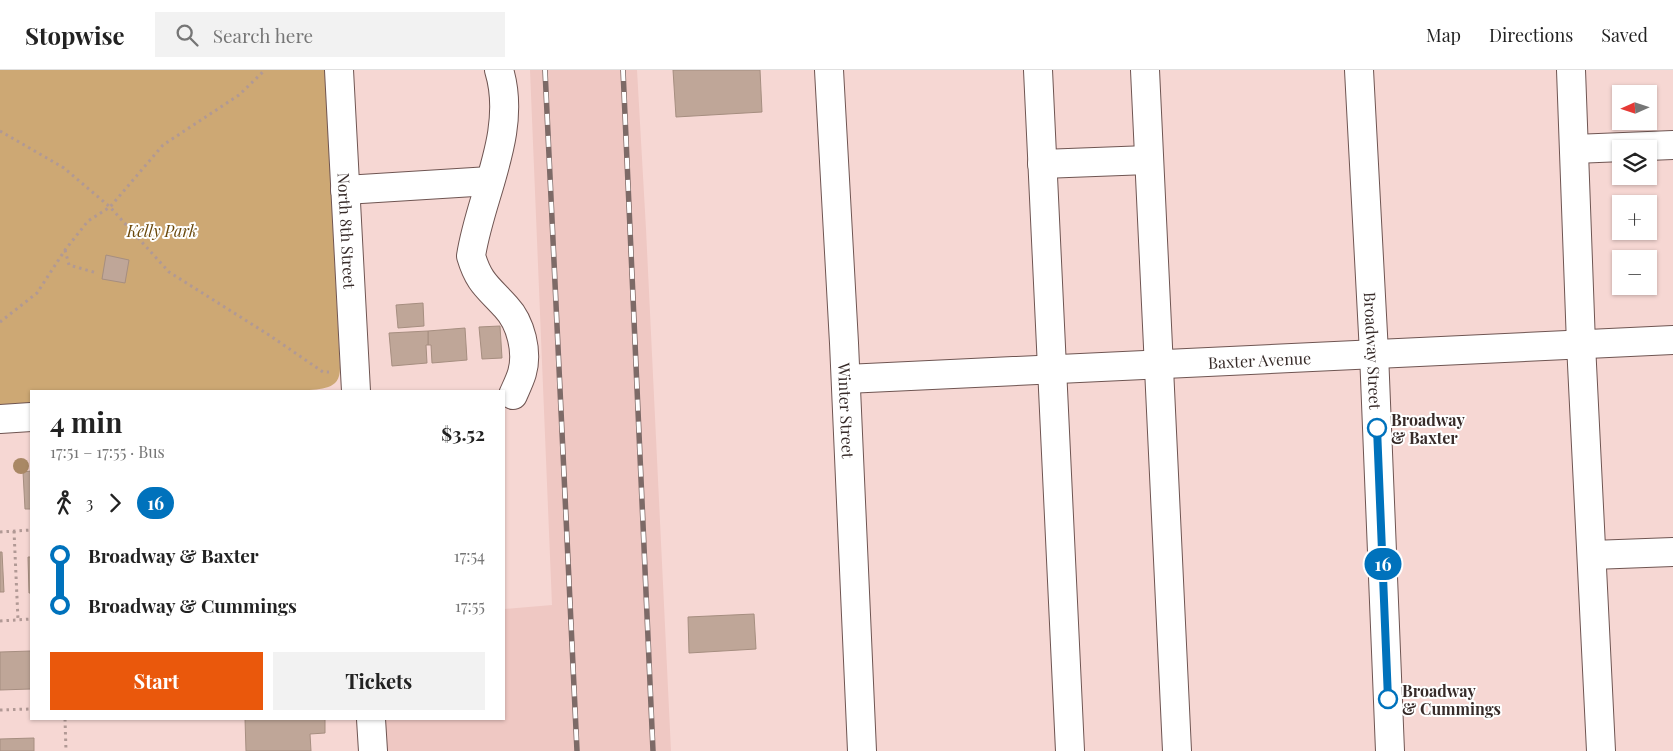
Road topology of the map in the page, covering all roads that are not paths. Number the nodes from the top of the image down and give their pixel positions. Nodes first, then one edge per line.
1 (340, 70) edge
2 (499, 70) edge
3 (829, 70) edge
4 (1038, 70) edge
5 (1144, 70) edge
6 (1359, 70) edge
7 (1571, 70) edge
8 (1673, 145) edge
9 (1574, 149) junction
10 (1148, 160) junction
11 (1042, 164) junction
12 (490, 181) junction
13 (346, 190) junction
14 (1673, 340) edge
15 (1581, 344) junction
16 (1374, 354) junction
17 (1157, 364) junction
18 (1052, 369) junction
19 (846, 379) junction
20 (356, 390) edge
21 (517, 394) edge
22 (30, 417) edge
23 (0, 419) edge
24 (1673, 552) edge
25 (1592, 555) junction
26 (372, 720) edge
27 (373, 751) edge
28 (862, 751) edge
29 (1070, 751) edge
30 (1177, 751) edge
31 (1390, 751) edge
32 (1601, 751) edge

1 - 13 street, North 8th Street
2 - 12 street
3 - 19 street, Winter Street
4 - 11 street
5 - 10 street
6 - 16 street, Broadway Street
7 - 9 street
8 - 9 street
9 - 15 street
10 - 11 street
10 - 17 street
11 - 18 street
12 - 13 street
12 - 21 street
13 - 20 street, North 8th Street
14 - 15 street, Baxter Avenue
15 - 16 street, Baxter Avenue
15 - 25 street
16 - 17 street, Baxter Avenue
16 - 31 street, Broadway Street
17 - 18 street, Baxter Avenue
17 - 30 street
18 - 19 street, Baxter Avenue
18 - 29 street
19 - 28 street, Winter Street
22 - 23 street
24 - 25 street
25 - 32 street
26 - 27 street

